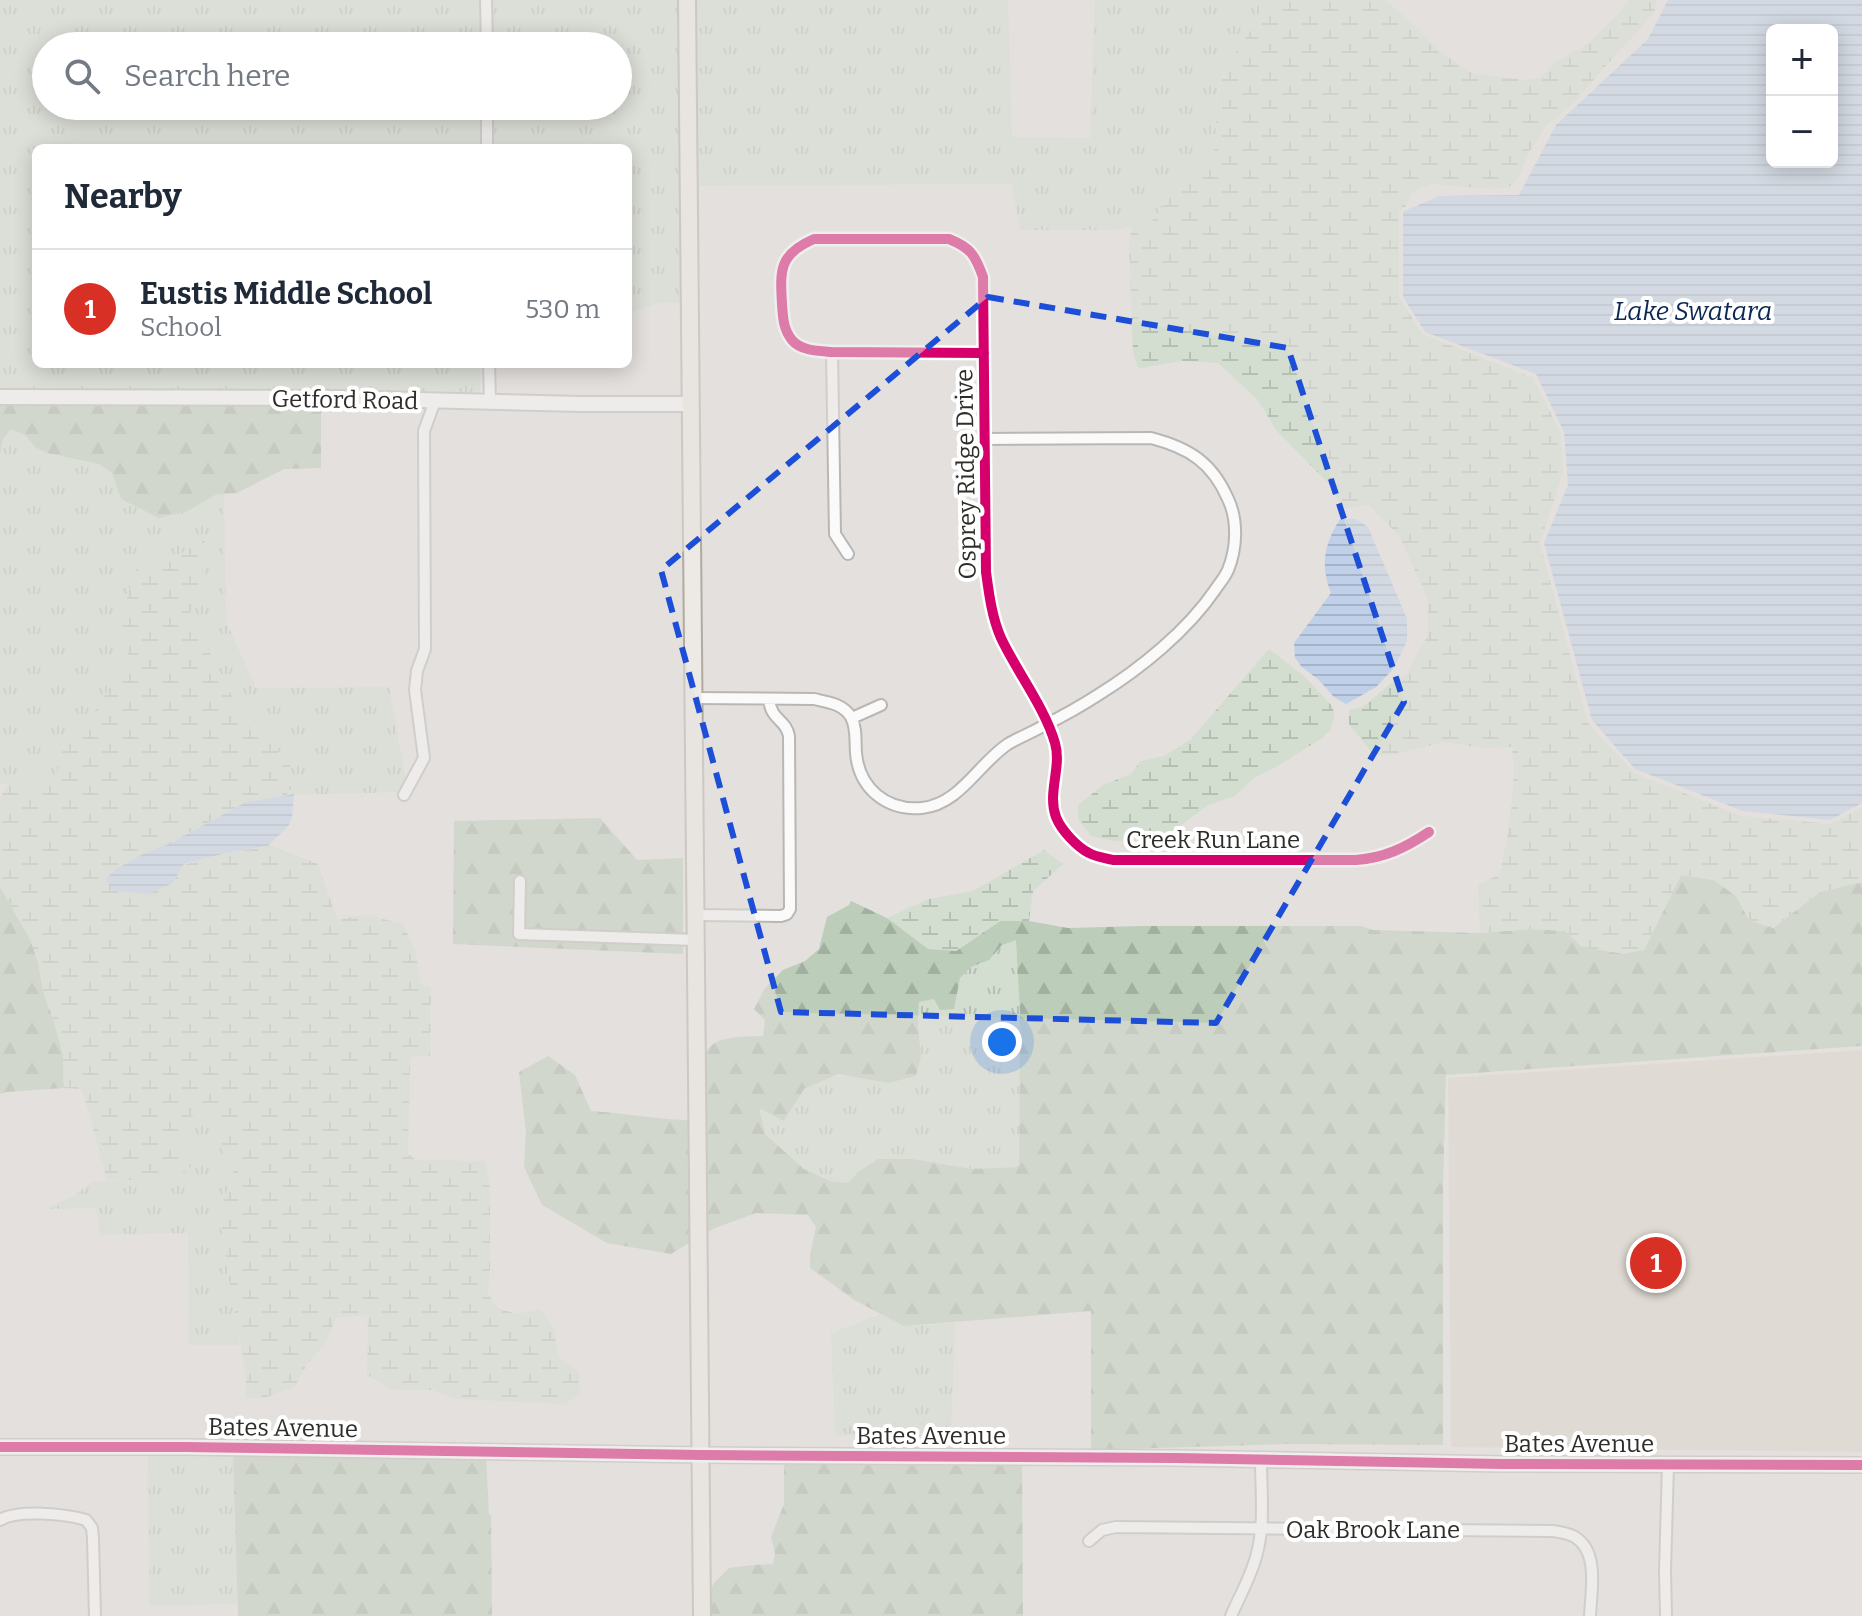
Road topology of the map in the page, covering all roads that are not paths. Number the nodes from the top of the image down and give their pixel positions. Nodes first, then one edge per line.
1 (486, 0) edge
2 (687, 0) edge
3 (487, 32) edge
4 (487, 120) edge
5 (487, 144) edge
6 (832, 352) junction
7 (984, 353) junction
8 (489, 368) edge
9 (0, 397) edge
10 (435, 401) junction
11 (490, 402) junction
12 (691, 404) junction
13 (984, 439) junction
14 (848, 554) dead end
15 (694, 698) junction
16 (769, 699) junction
17 (881, 705) dead end
18 (852, 718) junction
19 (1047, 724) junction
20 (404, 795) dead end
21 (1429, 832) dead end
22 (520, 881) dead end
23 (696, 915) junction
24 (696, 940) junction
25 (0, 1447) edge
26 (702, 1455) junction
27 (1261, 1460) junction
28 (1668, 1464) junction
29 (1862, 1465) edge
30 (0, 1520) edge
31 (1261, 1529) junction
32 (1089, 1541) dead end
33 (95, 1616) edge
34 (702, 1616) edge
35 (1231, 1616) edge
36 (1590, 1616) edge
37 (1666, 1616) edge

1 - 3 street
2 - 12 main road
4 - 5 street
6 - 7 street, Osprey Ridge Drive
6 - 7 street, Osprey Ridge Drive
6 - 14 street
7 - 13 street, Osprey Ridge Drive
8 - 11 street
9 - 10 street, Getford Road
10 - 11 street, Getford Road
10 - 20 street
11 - 12 street, Getford Road
12 - 15 main road
13 - 19 street, Osprey Ridge Drive
13 - 19 street
15 - 16 street
15 - 23 main road
16 - 18 street
16 - 23 street
17 - 18 street
18 - 19 street
19 - 21 street, Creek Run Lane
22 - 24 street
23 - 24 main road
24 - 26 main road
25 - 26 street, Bates Avenue
26 - 27 street, Bates Avenue
26 - 34 main road
27 - 28 street, Bates Avenue
27 - 31 street
28 - 29 street, Bates Avenue
28 - 37 street
30 - 33 street
31 - 32 street, Oak Brook Lane
31 - 35 street
31 - 36 street, Oak Brook Lane

